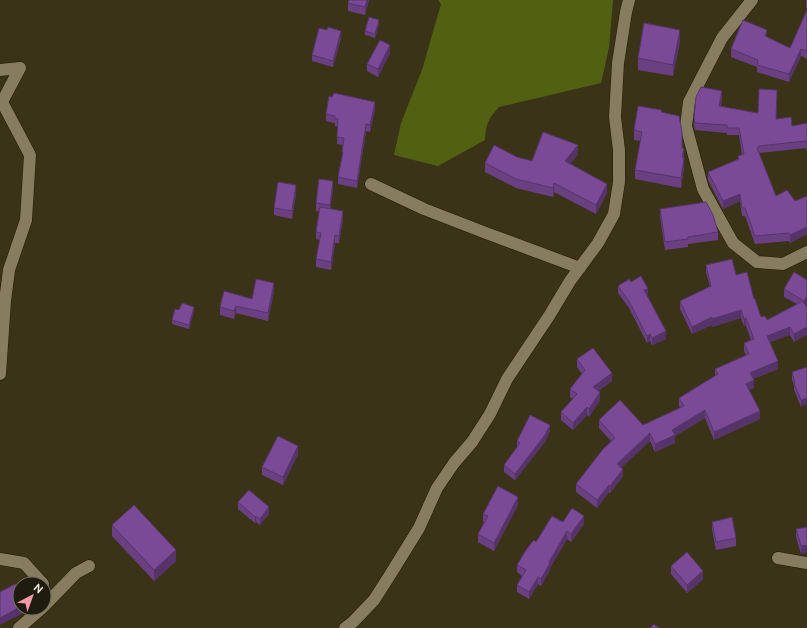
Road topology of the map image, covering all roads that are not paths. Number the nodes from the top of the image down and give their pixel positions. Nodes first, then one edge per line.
1 (629, 0) edge
2 (752, 0) edge
3 (0, 70) edge
4 (371, 184) dead end
5 (807, 252) edge
6 (580, 268) junction
7 (5, 270) edge
8 (0, 374) edge
9 (778, 558) dead end
10 (0, 559) edge
11 (807, 563) edge
12 (89, 566) dead end
13 (36, 576) edge
14 (52, 594) edge
15 (54, 596) joint
16 (33, 616) edge
17 (19, 628) edge
18 (344, 628) edge

1 - 6 street
2 - 5 street
3 - 7 street
4 - 6 street
6 - 18 street
7 - 8 street
9 - 11 street
10 - 13 street
12 - 15 street
14 - 15 street
16 - 17 street

